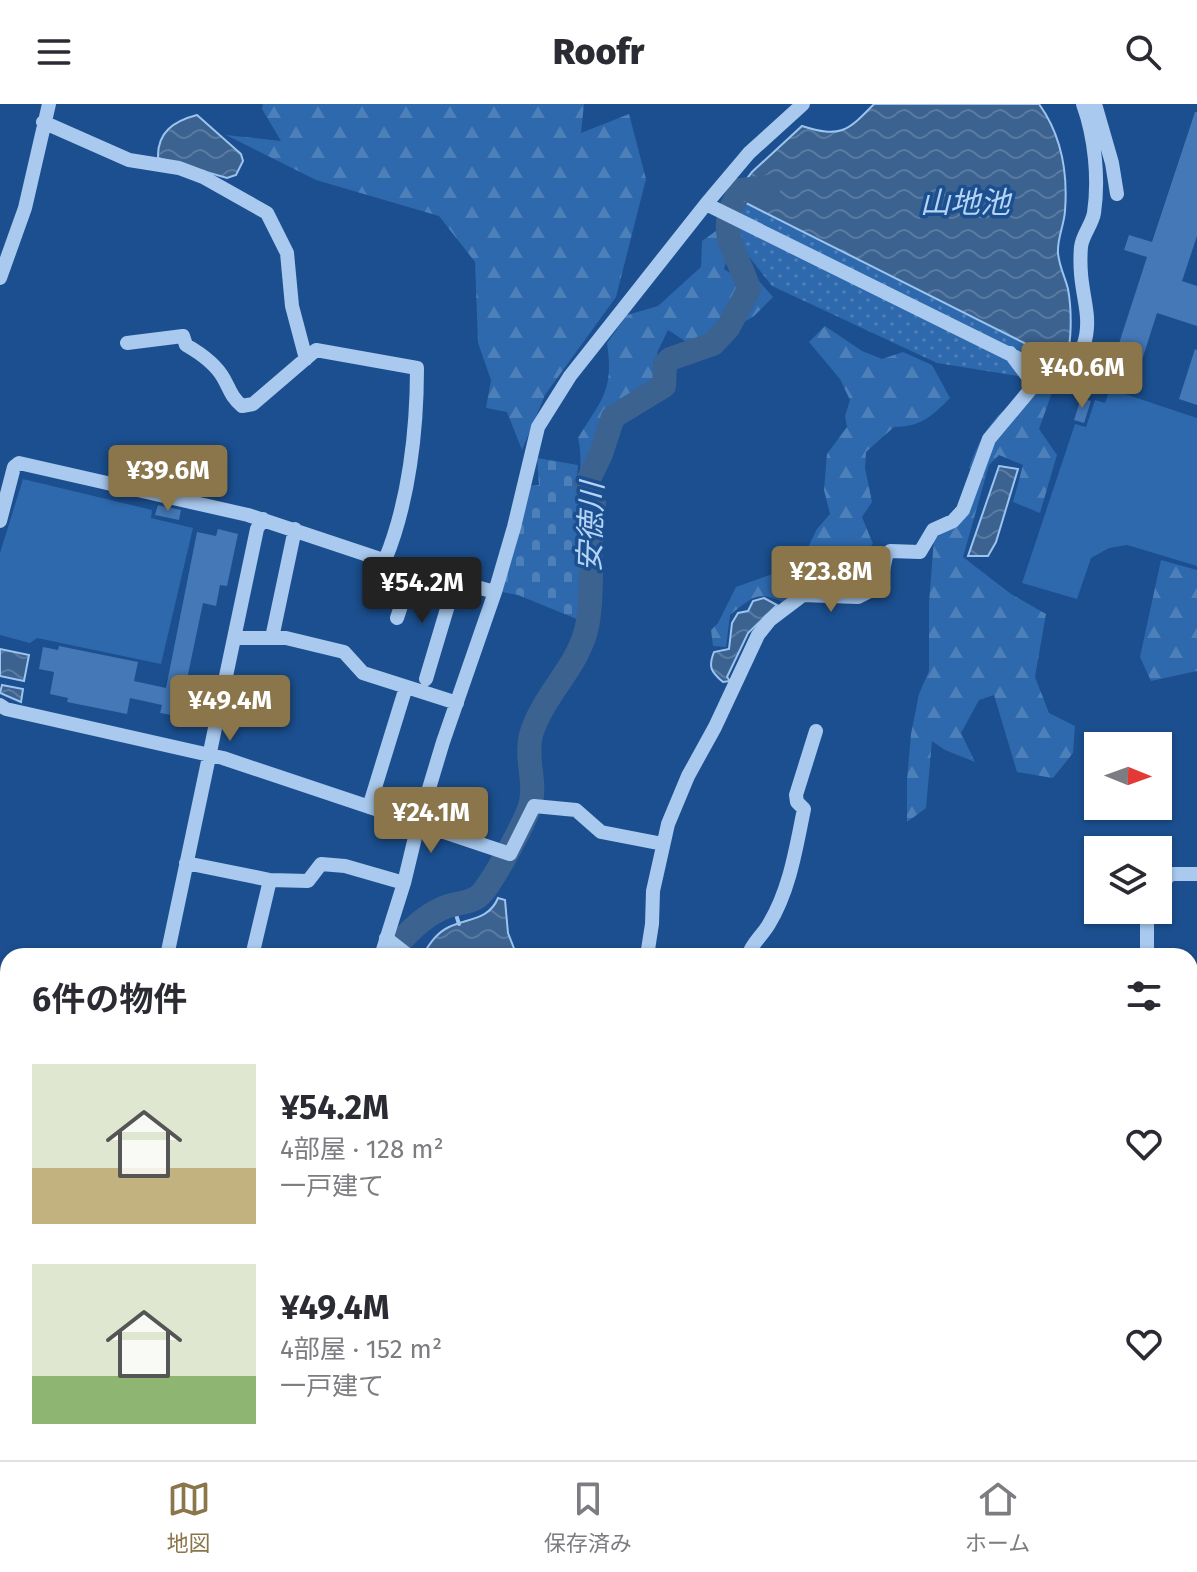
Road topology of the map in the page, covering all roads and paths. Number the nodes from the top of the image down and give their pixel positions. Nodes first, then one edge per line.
1 (49, 104) edge
2 (803, 104) edge
3 (1083, 104) edge
4 (1095, 104) edge
5 (43, 122) junction
6 (1117, 194) dead end
7 (706, 204) junction
8 (0, 278) edge
9 (127, 343) dead end
10 (1010, 353) junction
11 (306, 359) junction
12 (263, 519) junction
13 (0, 521) edge
14 (295, 529) junction
15 (385, 560) junction
16 (413, 570) junction
17 (455, 582) junction
18 (495, 592) junction
19 (397, 618) dead end
20 (273, 633) dead end
21 (234, 638) junction
22 (426, 679) dead end
23 (406, 687) junction
24 (457, 703) junction
25 (0, 705) edge
26 (816, 731) dead end
27 (208, 755) junction
28 (369, 807) junction
29 (418, 825) junction
30 (663, 844) junction
31 (186, 863) junction
32 (1172, 874) edge
33 (1197, 874) edge
34 (270, 880) junction
35 (404, 883) junction
36 (1147, 924) edge
37 (386, 938) junction
38 (169, 948) edge
39 (254, 948) edge
40 (383, 948) edge
41 (399, 948) edge
42 (648, 948) edge
43 (751, 948) edge
44 (1147, 948) edge

1 - 5 street
2 - 7 street
3 - 10 street
4 - 6 street
5 - 8 street
5 - 11 street
7 - 10 street
7 - 18 street
9 - 11 street
10 - 30 street
11 - 15 street
12 - 13 street
12 - 14 street
12 - 21 street
14 - 15 street
14 - 20 street
15 - 16 street
16 - 17 street
16 - 19 street
17 - 18 street
17 - 22 street
18 - 24 street
21 - 23 street
21 - 27 street
23 - 24 street
23 - 28 street
24 - 29 street
25 - 27 street
26 - 43 street
27 - 28 street
27 - 31 street
28 - 29 street
29 - 30 street
29 - 35 street
30 - 42 street
31 - 34 street
31 - 38 street
32 - 33 street
34 - 35 street
34 - 39 street
35 - 37 street
36 - 44 street
37 - 40 street
37 - 41 street

